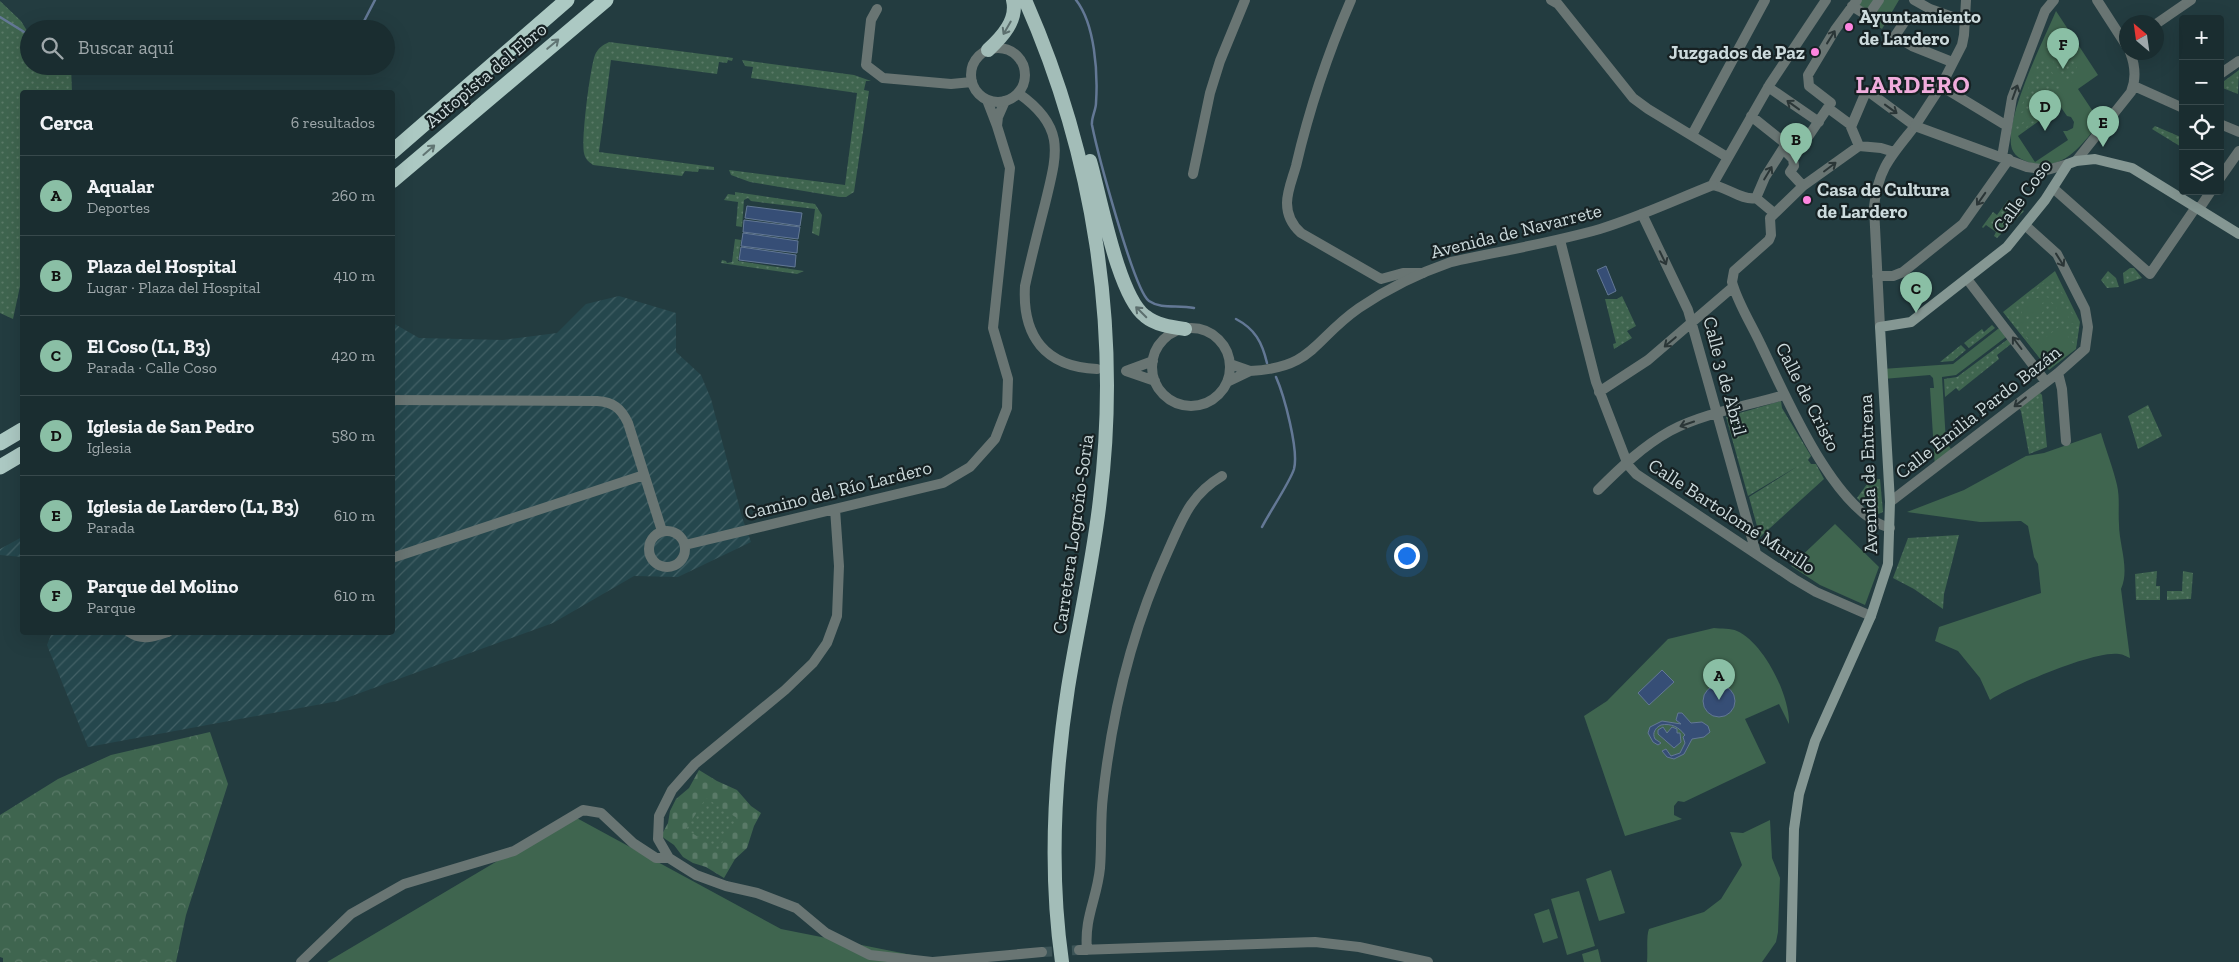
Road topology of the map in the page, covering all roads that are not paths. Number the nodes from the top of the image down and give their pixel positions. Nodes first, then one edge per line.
1 (566, 0) edge
2 (606, 0) edge
3 (1013, 0) edge
4 (1025, 0) edge
5 (1245, 0) edge
6 (1351, 0) edge
7 (1551, 0) edge
8 (1765, 0) edge
9 (1826, 0) edge
10 (1879, 0) edge
11 (1914, 0) edge
12 (1966, 0) edge
13 (2054, 0) edge
14 (2097, 0) edge
15 (2191, 0) edge
16 (1854, 4) edge
17 (877, 9) dead end
18 (1907, 18) dead end
19 (2164, 19) edge
20 (1964, 21) junction
21 (2119, 34) edge
22 (1043, 44) junction
23 (988, 50) junction
24 (2132, 60) edge
25 (2239, 60) edge
26 (1952, 62) junction
27 (2224, 71) edge
28 (972, 82) junction
29 (1941, 86) junction
30 (2134, 86) junction
31 (1768, 87) junction
32 (1018, 93) junction
33 (986, 100) junction
34 (1005, 101) junction
35 (2179, 104) edge
36 (1829, 105) junction
37 (1752, 116) junction
38 (1819, 122) junction
39 (1851, 125) junction
40 (998, 126) junction
41 (1916, 126) junction
42 (2007, 126) junction
43 (2224, 126) edge
44 (2239, 132) edge
45 (1692, 135) junction
46 (1859, 146) junction
47 (395, 149) edge
48 (1784, 150) junction
49 (2239, 151) edge
50 (1894, 152) junction
51 (1727, 157) junction
52 (2005, 158) junction
53 (1793, 159) junction
54 (2072, 162) junction
55 (2224, 172) edge
56 (1193, 174) dead end
57 (395, 178) edge
58 (1713, 185) junction
59 (1803, 186) junction
60 (2053, 188) junction
61 (2208, 195) edge
62 (1756, 198) junction
63 (2197, 208) junction
64 (1777, 212) junction
65 (1642, 214) junction
66 (2026, 226) junction
67 (2239, 234) edge
68 (1560, 240) junction
69 (1423, 273) junction
70 (1877, 276) junction
71 (1967, 279) junction
72 (1733, 287) junction
73 (1692, 323) junction
74 (1880, 327) junction
75 (1185, 329) junction
76 (1153, 361) junction
77 (1230, 364) junction
78 (1097, 370) dead end
79 (1250, 371) junction
80 (2058, 373) junction
81 (1155, 381) junction
82 (1227, 382) junction
83 (2046, 382) junction
84 (1600, 392) junction
85 (1784, 395) junction
86 (395, 400) edge
87 (1717, 414) junction
88 (20, 431) edge
89 (2066, 441) dead end
90 (0, 444) edge
91 (20, 455) edge
92 (1627, 462) junction
93 (0, 467) edge
94 (644, 475) junction
95 (1222, 476) dead end
96 (1598, 490) dead end
97 (1890, 502) junction
98 (835, 509) junction
99 (1890, 528) junction
100 (662, 532) junction
101 (685, 545) junction
102 (1756, 553) junction
103 (395, 557) edge
104 (1871, 616) junction
105 (134, 635) edge
106 (159, 635) edge
107 (669, 858) junction
108 (1042, 952) tunnel mouth
109 (301, 962) edge
110 (932, 962) edge
111 (1062, 962) edge
112 (1428, 962) edge
113 (1791, 962) edge

1 - 47 highway, Autopista del Ebro
57 -> 2 highway, Autopista del Ebro
3 -> 23 highway
4 - 22 highway, Carretera Logroño-Soria
5 - 56 street
6 - 69 street
7 - 45 street
8 - 45 street
9 - 31 street
10 - 16 street
11 - 20 street
12 - 20 street, Avenida de Entrena
42 -> 13 street
14 - 21 street
15 - 19 street
36 -> 16 street
17 - 28 street
18 - 26 street
20 - 26 street, Avenida de Entrena
75 -> 22 highway
22 - 111 highway, Carretera Logroño-Soria
23 - 28 street
23 - 32 street
24 - 30 street
25 - 27 street
26 - 29 street, Avenida de Entrena
28 - 33 street
29 - 41 street, Avenida de Entrena
29 - 42 street
30 - 35 street
30 - 54 street
31 - 37 street
38 -> 31 street
32 - 34 street
32 - 78 street
33 - 34 street
33 - 40 street, Camino del Río Lardero
34 - 40 street
36 - 38 street
36 - 39 street
37 - 48 street
37 - 51 street
38 - 53 street
39 -> 41 street
39 - 46 street
40 - 98 street, Camino del Río Lardero
41 - 50 street, Avenida de Entrena
41 - 52 street
42 - 52 street
43 - 44 street
45 - 51 street
46 - 50 street
59 -> 46 street
48 - 53 street
62 -> 48 street
49 - 55 street
50 - 70 street, Avenida de Entrena
51 - 58 street
52 - 54 street
52 -> 70 street
53 - 59 street
54 - 60 main road, Calle Coso
54 - 63 main road
58 - 62 street
58 - 65 street, Avenida de Navarrete
59 - 64 street
60 - 63 street
60 - 66 main road, Calle Coso
61 - 63 street
62 - 64 street
63 - 67 main road
64 - 72 street
65 - 68 street, Avenida de Navarrete
65 -> 73 street, Calle 3 de Abril
66 - 71 main road, Calle Coso
66 -> 80 street, Calle Emilia Pardo Bazán
68 - 69 street, Avenida de Navarrete
68 - 84 street, Calle Bartolomé Murillo
69 - 79 street, Avenida de Navarrete
70 - 74 street, Avenida de Entrena
71 - 74 main road, Calle Coso
83 -> 71 street
72 - 73 street
72 - 85 street, Calle de Cristo
73 -> 84 street
73 - 87 street, Calle 3 de Abril
74 - 97 main road, Avenida de Entrena
75 - 76 street
75 - 77 street
76 - 81 street
76 - 81 street
77 - 79 street
77 - 82 street
79 - 82 street
80 - 83 street, Calle Emilia Pardo Bazán
80 - 89 street
81 - 82 street
83 -> 97 street, Calle Emilia Pardo Bazán
84 - 92 street, Calle Bartolomé Murillo
85 - 87 street
85 - 99 street, Calle de Cristo
86 - 94 street
87 -> 92 street
87 - 102 street, Calle 3 de Abril
88 - 90 highway
91 - 93 highway
92 - 96 street
92 - 102 street, Calle Bartolomé Murillo
94 - 100 street
94 - 103 street
95 - 112 street
97 - 99 main road, Avenida de Entrena
98 - 101 street, Camino del Río Lardero
98 - 107 street
99 - 104 main road, Avenida de Entrena
100 - 101 street
100 - 101 street
102 - 104 street, Calle Bartolomé Murillo
104 - 113 main road, Avenida de Entrena
105 - 106 street
107 - 109 street
107 - 110 street
108 - 110 street

